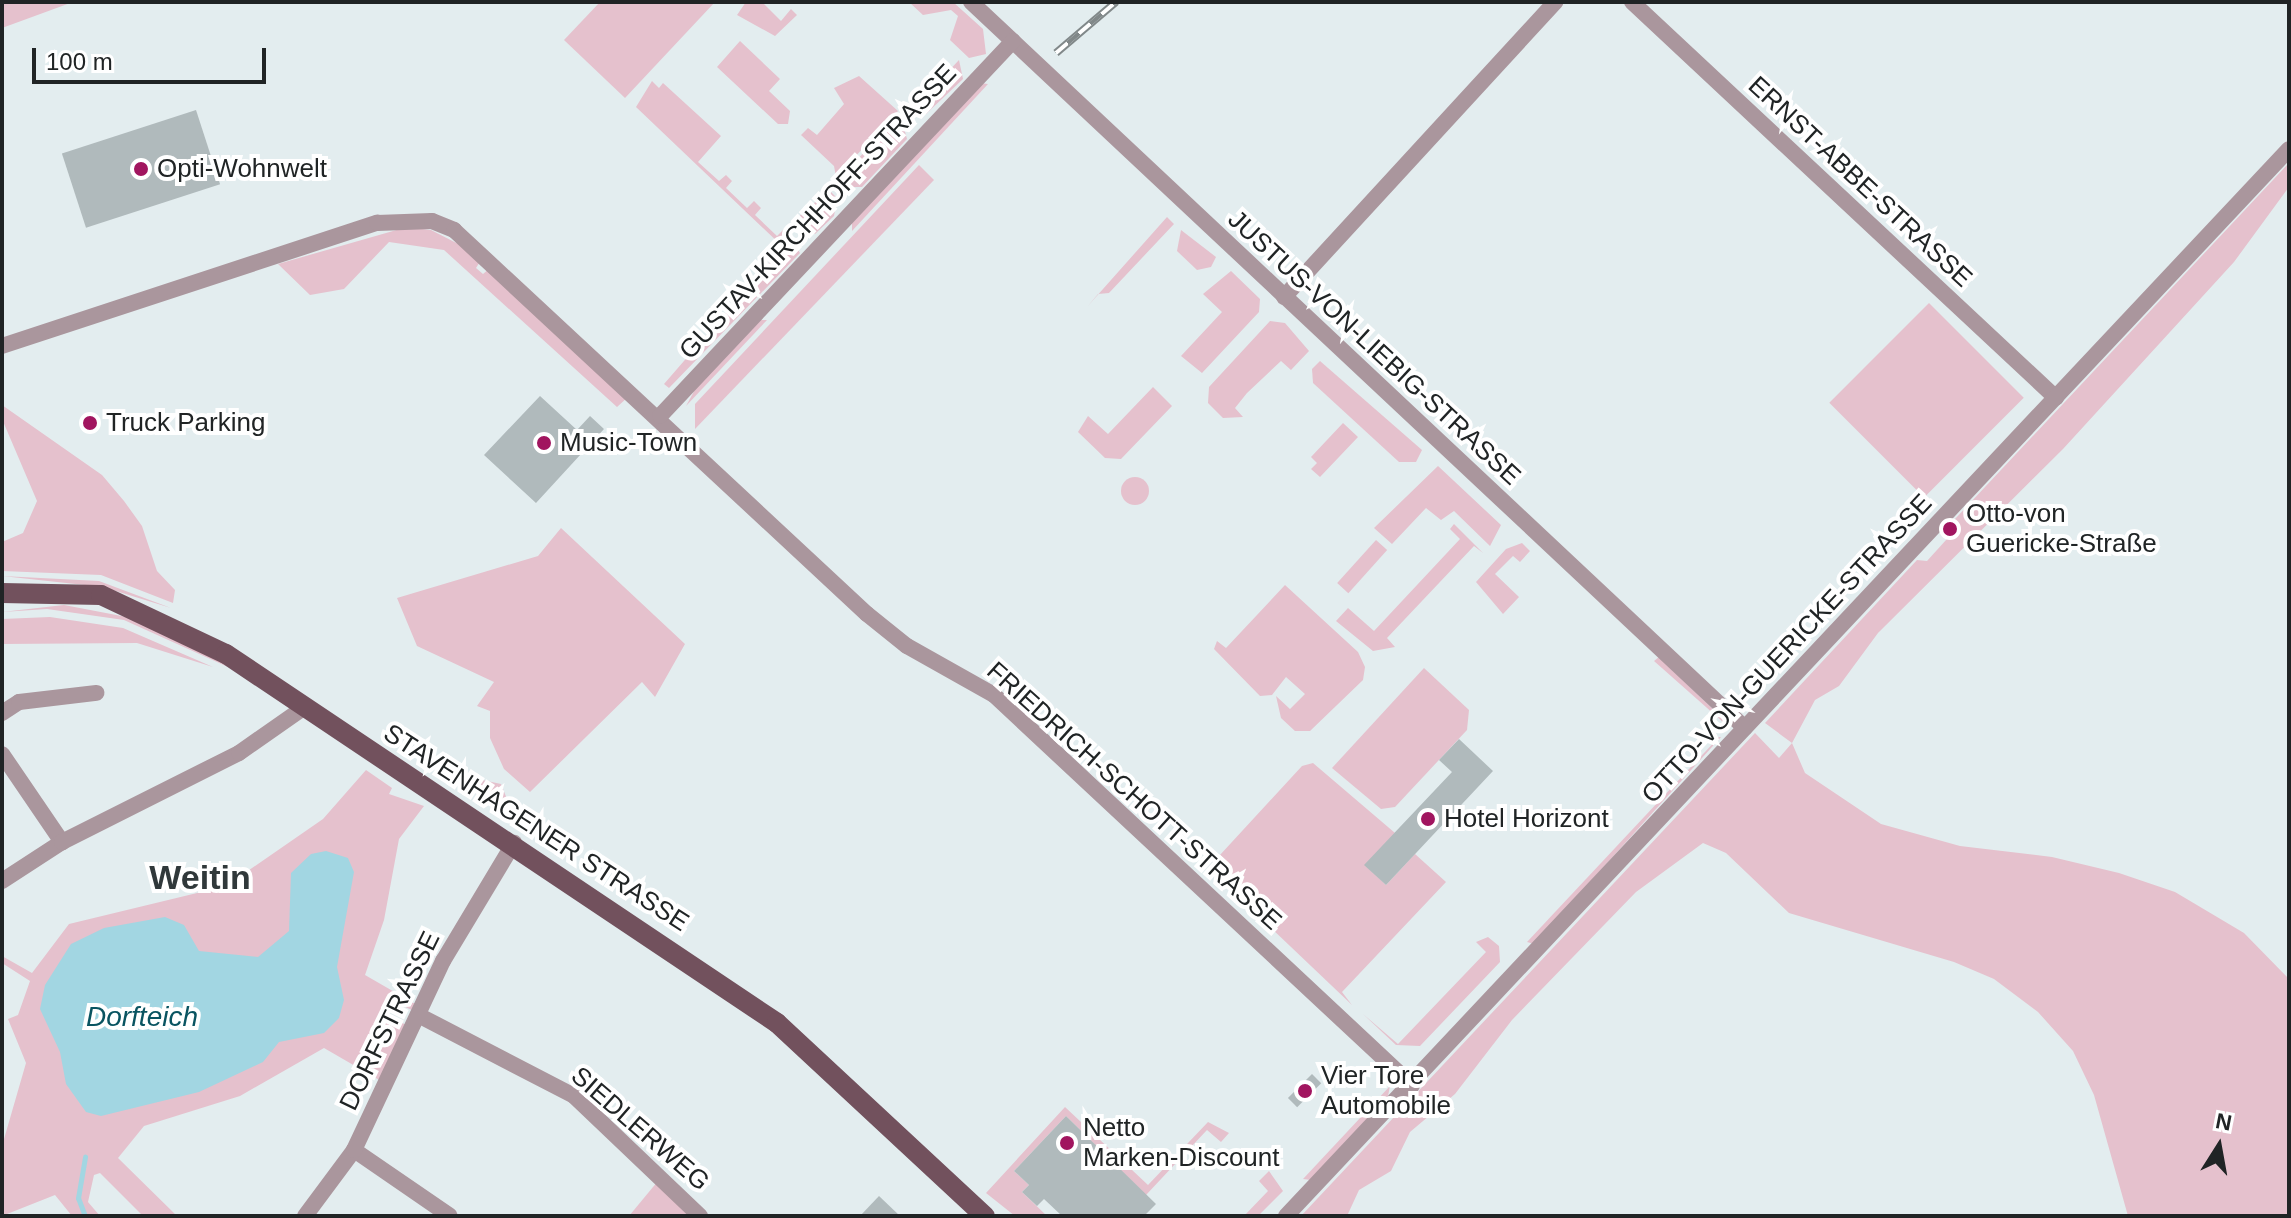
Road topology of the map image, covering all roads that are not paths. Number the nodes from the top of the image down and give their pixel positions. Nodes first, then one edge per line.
1 (971, 2) edge
2 (1555, 2) edge
3 (1632, 2) edge
4 (1013, 41) junction
5 (2289, 149) edge
6 (1284, 297) junction
7 (2, 346) edge
8 (2056, 398) junction
9 (660, 416) junction
10 (2, 593) edge
11 (96, 693) dead end
12 (306, 706) junction
13 (2, 713) edge
14 (1745, 728) junction
15 (2, 754) edge
16 (62, 842) junction
17 (514, 843) junction
18 (2, 881) edge
19 (418, 1015) junction
20 (1412, 1085) junction
21 (354, 1150) junction
22 (305, 1216) edge
23 (450, 1216) edge
24 (700, 1216) edge
25 (985, 1216) edge
26 (1286, 1216) edge

1 - 4 street, JUSTUS-VON-LIEBIG-STRASSE
2 - 6 street
3 - 8 street, ERNST-ABBE-STRASSE
4 - 6 street, JUSTUS-VON-LIEBIG-STRASSE
4 - 9 street, GUSTAV-KIRCHHOFF-STRASSE
5 - 8 street, OTTO-VON-GUERICKE-STRASSE
6 - 14 street, JUSTUS-VON-LIEBIG-STRASSE
7 - 9 street, FRIEDRICH-SCHOTT-STRASSE
8 - 14 street, OTTO-VON-GUERICKE-STRASSE
9 - 20 street, FRIEDRICH-SCHOTT-STRASSE
10 - 12 main road, STAVENHAGENER STRASSE
11 - 13 street
12 - 16 street
12 - 17 main road, STAVENHAGENER STRASSE
14 - 20 street, OTTO-VON-GUERICKE-STRASSE
15 - 16 street
16 - 18 street
17 - 19 street, DORFSTRASSE
17 - 25 main road, STAVENHAGENER STRASSE
19 - 21 street, DORFSTRASSE
19 - 24 street, SIEDLERWEG
20 - 26 street, OTTO-VON-GUERICKE-STRASSE
21 - 22 street, DORFSTRASSE
21 - 23 street

